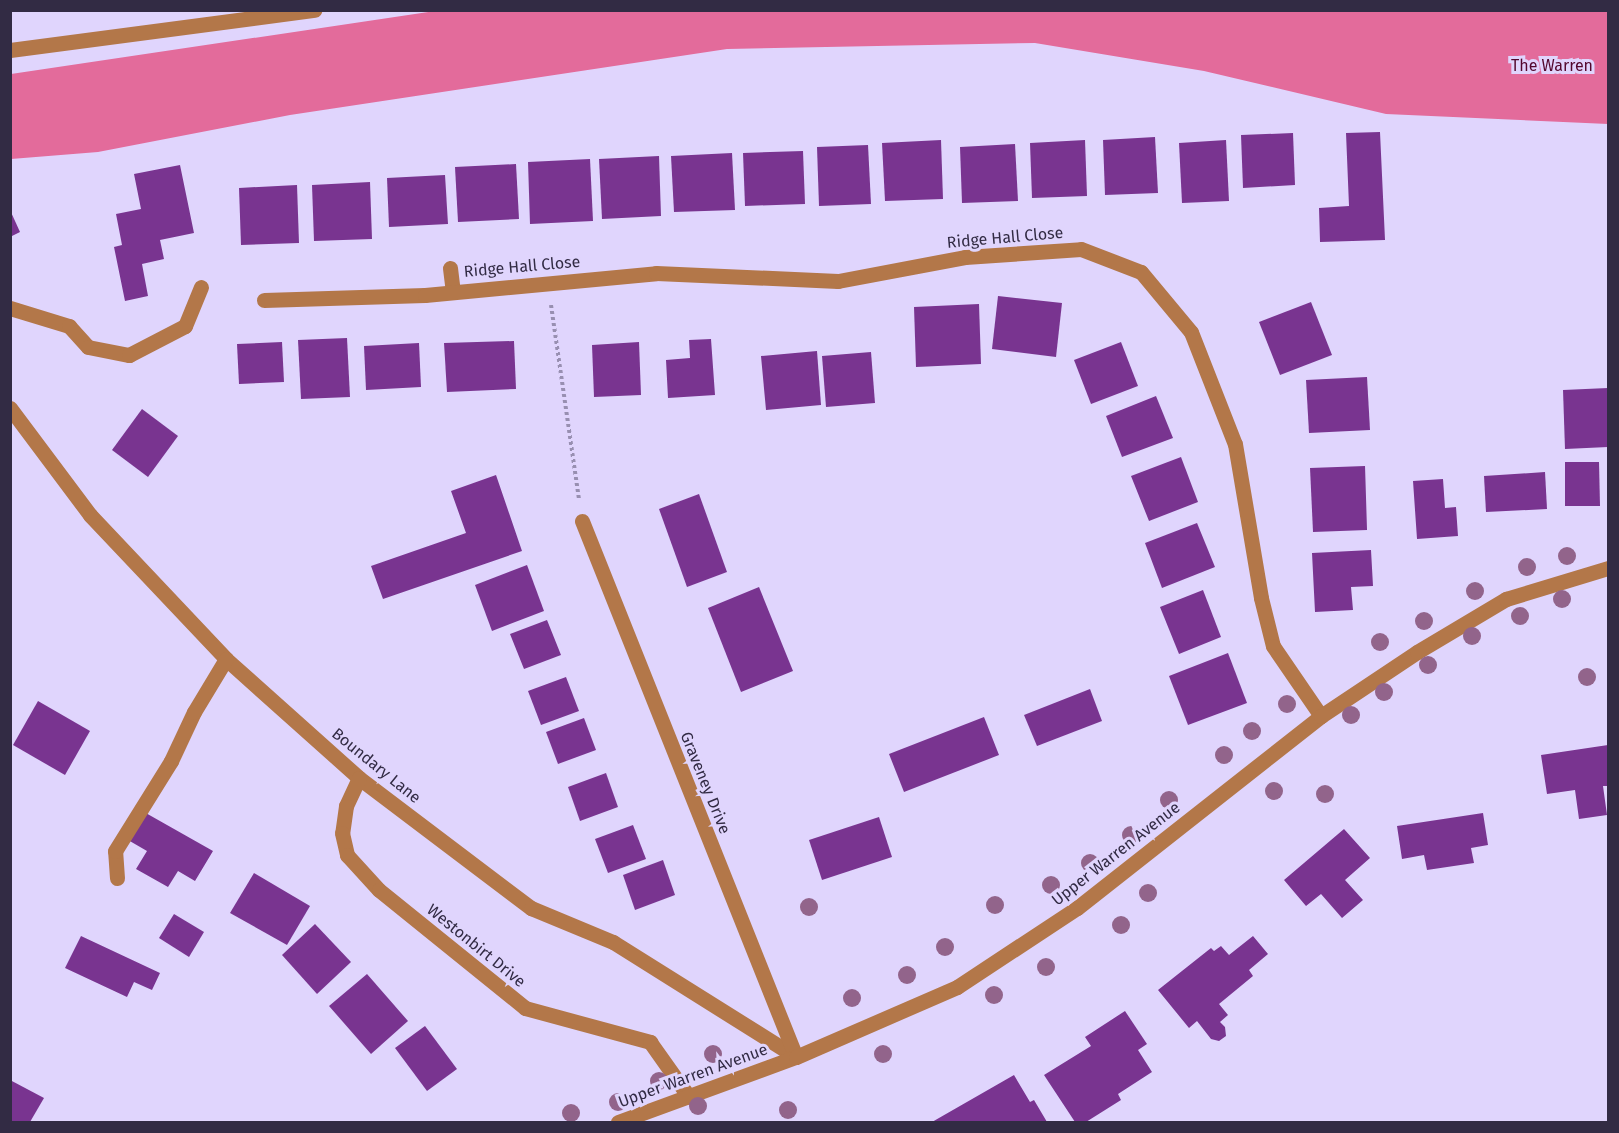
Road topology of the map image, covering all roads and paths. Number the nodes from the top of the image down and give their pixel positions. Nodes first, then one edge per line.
1 (314, 10) edge
2 (10, 50) edge
3 (450, 268) dead end
4 (547, 283) junction
5 (201, 287) dead end
6 (453, 292) junction
7 (264, 300) dead end
8 (10, 308) edge
9 (10, 408) edge
10 (582, 521) joint
11 (1608, 568) edge
12 (226, 659) junction
13 (1321, 716) junction
14 (359, 778) junction
15 (117, 878) dead end
16 (796, 1057) junction
17 (690, 1097) junction
18 (618, 1122) edge

1 - 2 street
3 - 6 street, Ridge Hall Close
4 - 6 street, Ridge Hall Close
4 - 10 path
4 - 13 street, Ridge Hall Close
5 - 8 street
6 - 7 street, Ridge Hall Close
9 - 12 street, Boundary Lane
10 - 16 street, Graveney Drive
11 - 13 street, Upper Warren Avenue
12 - 14 street, Boundary Lane
12 - 15 street
13 - 16 street, Upper Warren Avenue
14 - 16 street, Boundary Lane
14 - 17 street, Westonbirt Drive
16 - 17 street, Upper Warren Avenue
17 - 18 street, Upper Warren Avenue

